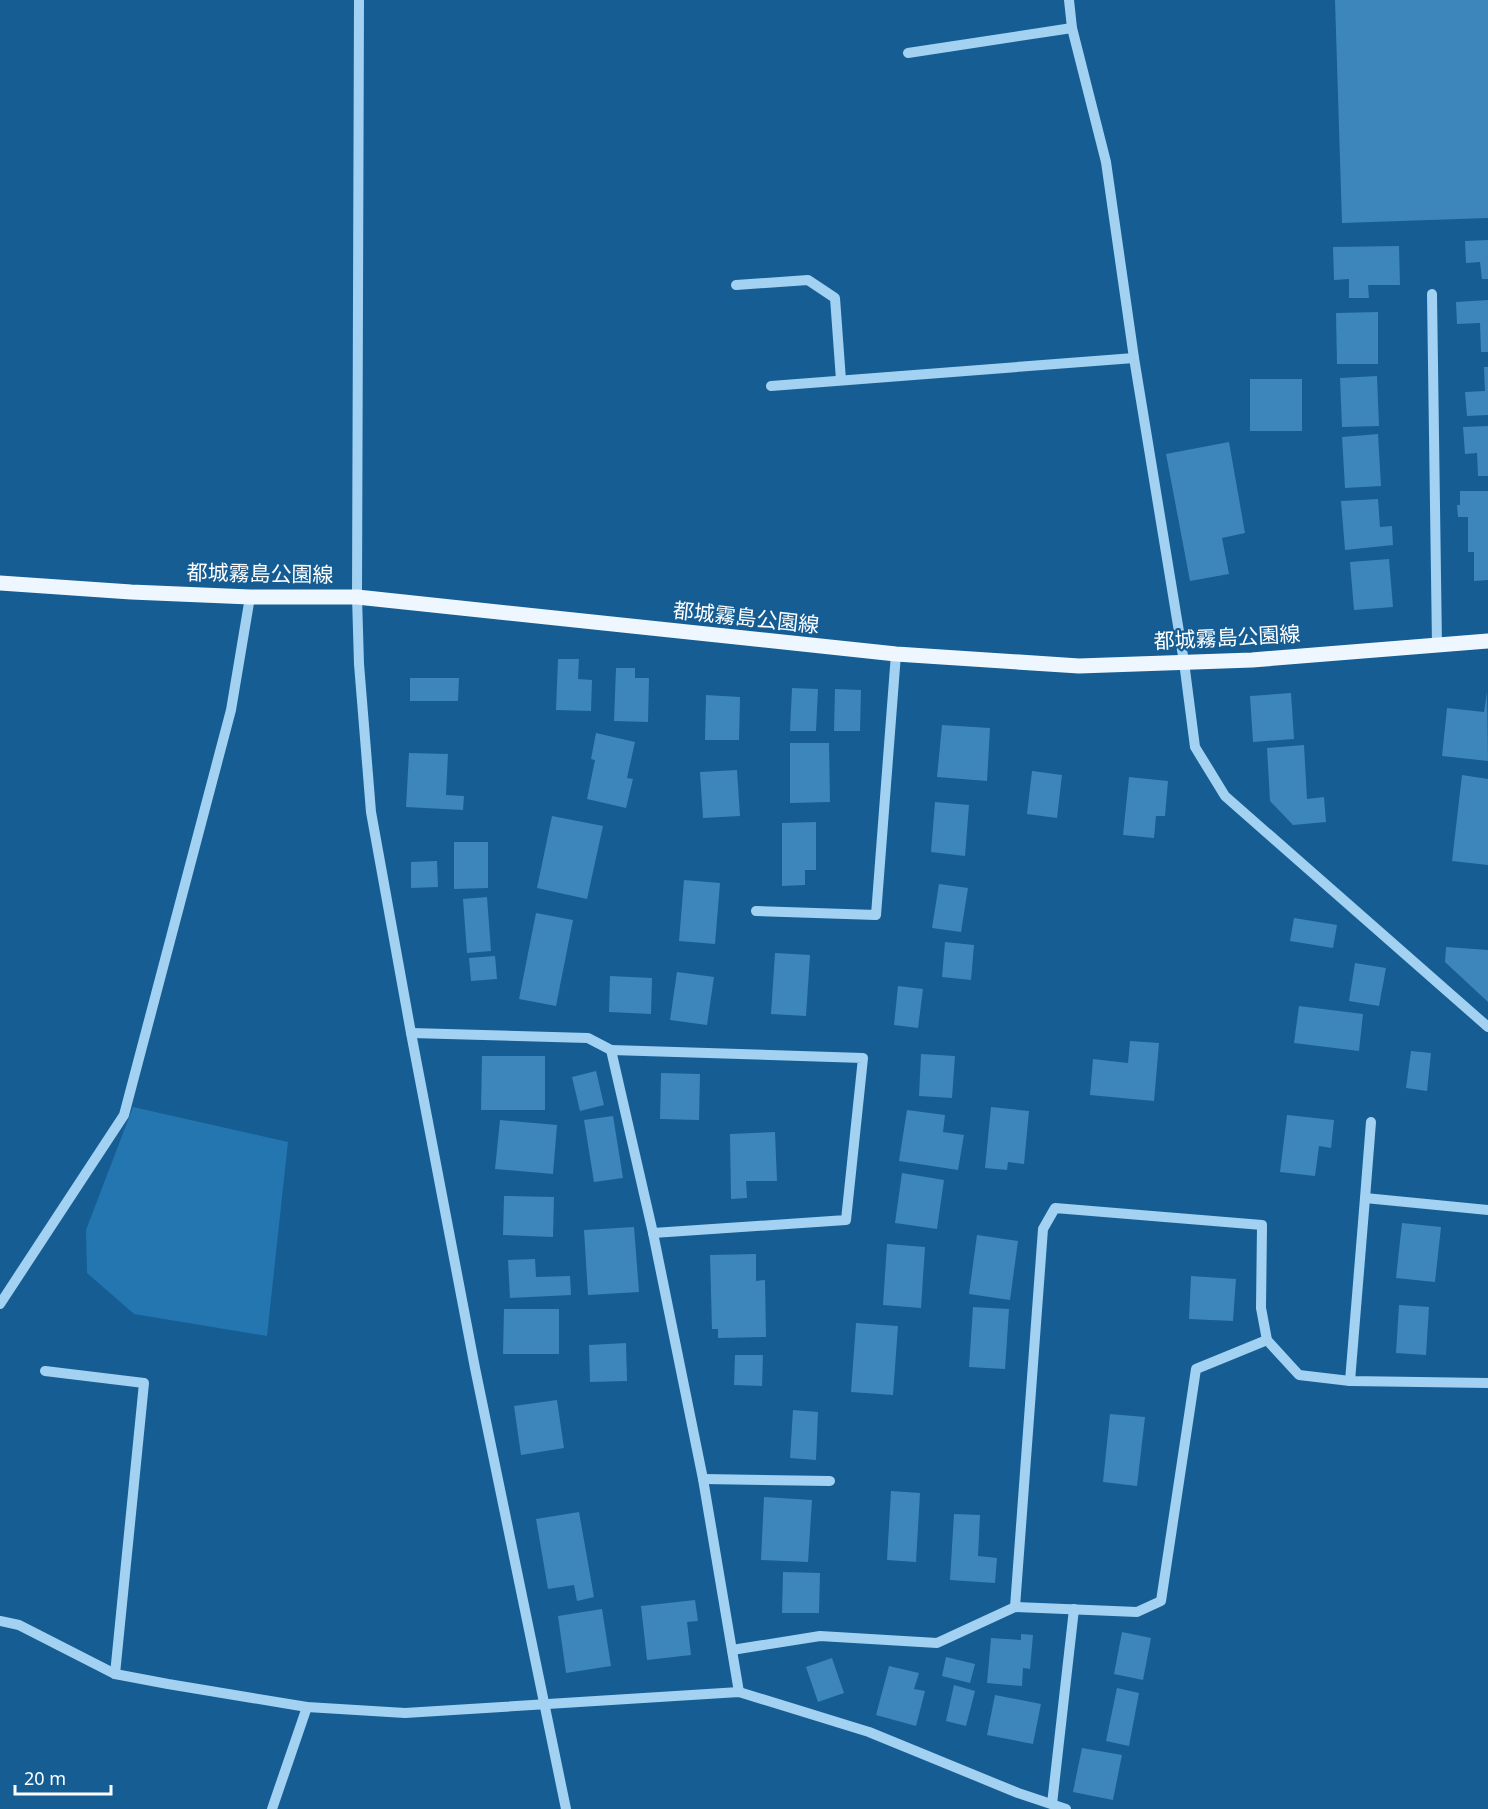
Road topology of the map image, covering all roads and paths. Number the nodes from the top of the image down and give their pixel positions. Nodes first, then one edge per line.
1 (359, 0) edge
2 (1069, 0) edge
3 (1072, 28) junction
4 (908, 52) dead end
5 (736, 285) dead end
6 (1432, 294) dead end
7 (1134, 358) junction
8 (841, 380) junction
9 (771, 386) dead end
10 (0, 583) edge
11 (250, 597) junction
12 (357, 597) junction
13 (1488, 641) edge
14 (1437, 646) junction
15 (896, 654) junction
16 (1184, 662) junction
17 (756, 911) dead end
18 (1488, 1027) edge
19 (411, 1033) junction
20 (611, 1050) junction
21 (1371, 1122) dead end
22 (1365, 1198) junction
23 (1488, 1210) edge
24 (653, 1233) junction
25 (0, 1304) edge
26 (1267, 1340) junction
27 (45, 1371) dead end
28 (1350, 1381) junction
29 (1488, 1383) edge
30 (703, 1479) junction
31 (831, 1481) dead end
32 (1015, 1607) junction
33 (1074, 1609) junction
34 (0, 1621) edge
35 (732, 1650) junction
36 (115, 1674) junction
37 (739, 1692) junction
38 (544, 1705) junction
39 (307, 1707) junction
40 (1052, 1804) junction
41 (272, 1809) edge
42 (566, 1809) edge
43 (1066, 1809) edge

1 - 12 street
2 - 3 street
3 - 4 street
3 - 7 street
5 - 8 street
6 - 14 street
7 - 8 street
7 - 16 street
8 - 9 street
10 - 11 main road, 都城霧島公園線
11 - 12 main road, 都城霧島公園線
11 - 25 street
12 - 15 main road, 都城霧島公園線
12 - 19 street
13 - 14 main road, 都城霧島公園線
14 - 16 main road, 都城霧島公園線
15 - 16 main road, 都城霧島公園線
15 - 17 street
16 - 18 street
19 - 20 street
19 - 38 street
20 - 24 street
20 - 24 street
21 - 22 street
22 - 23 street
22 - 28 street
24 - 30 street
26 - 28 street
26 - 32 street
26 - 33 street
27 - 36 street
28 - 29 street
30 - 31 street
30 - 35 street
32 - 33 street
32 - 35 street
33 - 40 street
34 - 36 street
35 - 37 street
36 - 39 street
37 - 38 street
37 - 40 street
38 - 39 street
38 - 42 street
39 - 41 street
40 - 43 street

